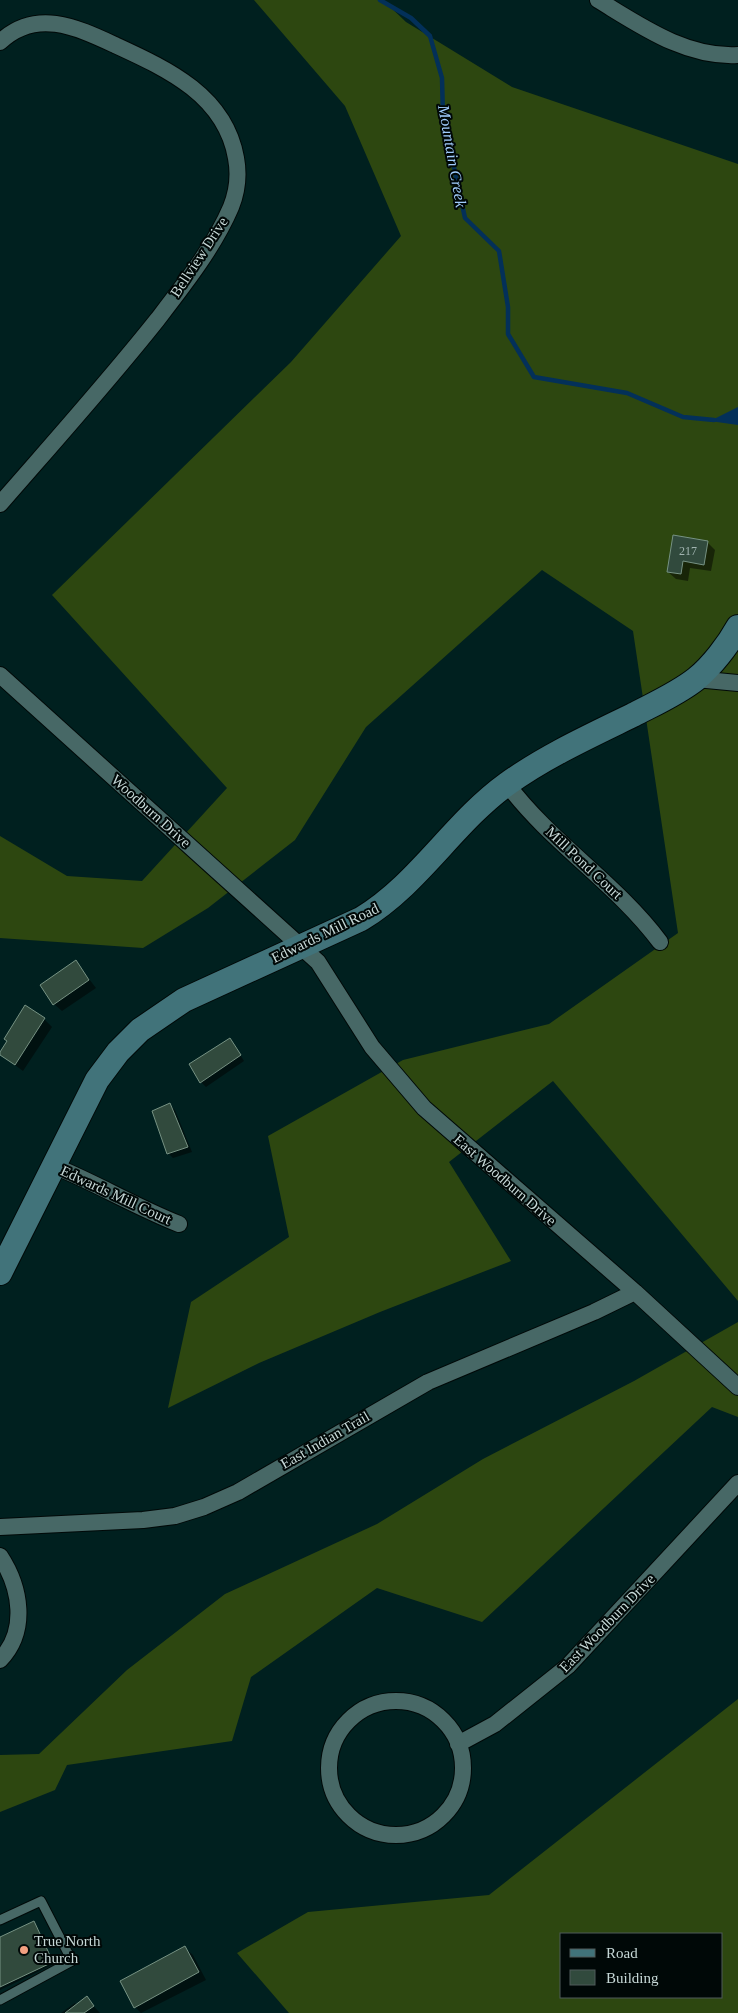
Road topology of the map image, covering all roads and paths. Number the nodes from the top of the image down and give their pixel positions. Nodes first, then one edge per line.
1 (598, 0) edge
2 (0, 42) edge
3 (738, 55) edge
4 (0, 504) edge
5 (738, 626) edge
6 (0, 675) edge
7 (696, 679) junction
8 (738, 683) edge
9 (507, 784) junction
10 (660, 942) dead end
11 (302, 946) junction
12 (54, 1166) junction
13 (179, 1224) dead end
14 (0, 1274) edge
15 (635, 1292) junction
16 (738, 1387) edge
17 (738, 1483) edge
18 (0, 1527) edge
19 (0, 1556) edge
20 (0, 1660) edge
21 (458, 1744) junction
22 (0, 1920) edge
23 (0, 2000) edge

1 - 3 street
2 - 4 street, Bellview Drive
5 - 7 street, Edwards Mill Road
6 - 11 street, Woodburn Drive
7 - 8 street
7 - 9 street, Edwards Mill Road
9 - 10 street, Mill Pond Court
9 - 11 street, Edwards Mill Road
11 - 12 street, Edwards Mill Road
11 - 15 street, East Woodburn Drive
12 - 13 street, Edwards Mill Court
12 - 14 street, Edwards Mill Road
15 - 16 street, East Woodburn Drive
15 - 18 street, East Indian Trail
17 - 21 street, East Woodburn Drive
19 - 20 street
21 - 21 street
22 - 23 lane

